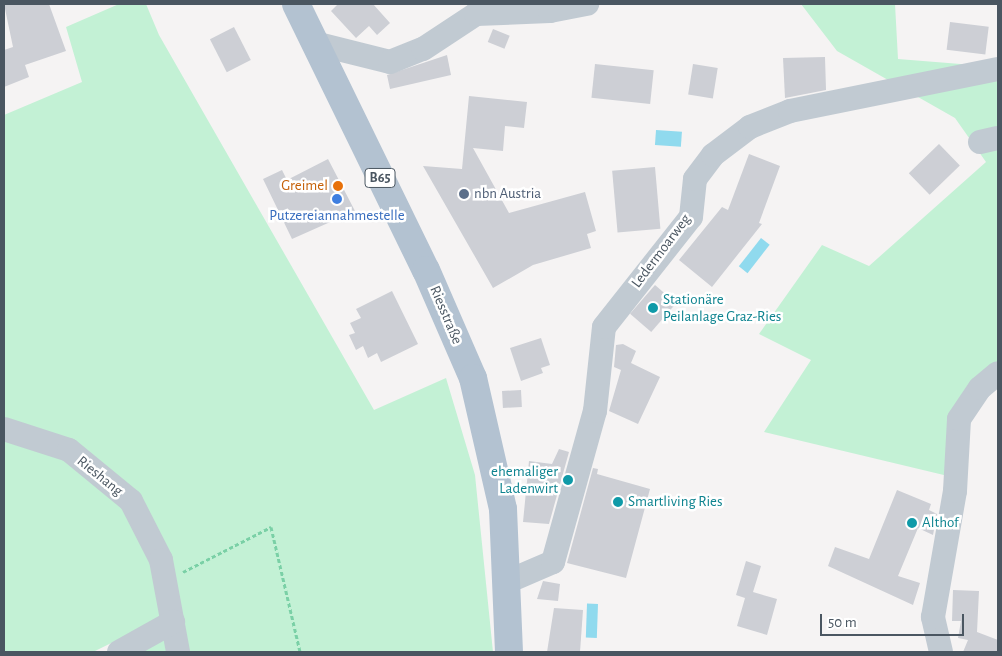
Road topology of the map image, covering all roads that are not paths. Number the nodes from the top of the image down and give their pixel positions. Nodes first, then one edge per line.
1 (296, 4) edge
2 (587, 4) edge
3 (314, 43) junction
4 (998, 68) edge
5 (998, 373) edge
6 (4, 429) edge
7 (509, 581) junction
8 (173, 622) junction
9 (119, 652) edge
10 (178, 652) edge
11 (508, 652) edge
12 (941, 652) edge

1 - 3 main road, Riesstraße / B65
2 - 3 street
3 - 7 main road, Riesstraße / B65
4 - 7 street, Ledermoarweg
5 - 12 street
6 - 8 street, Rieshang
7 - 11 main road, Riesstraße / B65
8 - 9 street
8 - 10 street, Rieshang

